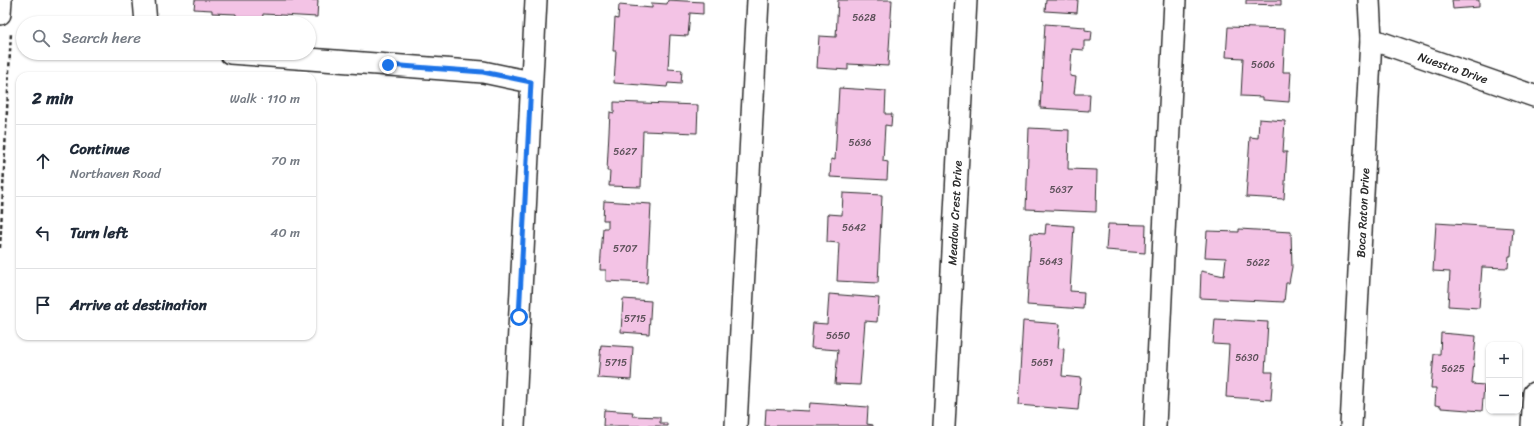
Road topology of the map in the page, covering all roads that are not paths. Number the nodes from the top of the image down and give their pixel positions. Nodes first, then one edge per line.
1 (1, 0) edge
2 (144, 0) edge
3 (536, 0) edge
4 (758, 0) edge
5 (966, 0) edge
6 (1176, 0) edge
7 (1369, 0) edge
8 (145, 16) edge
9 (6, 20) edge
10 (1371, 39) junction
11 (316, 59) edge
12 (531, 82) junction
13 (1534, 96) edge
14 (1534, 393) edge
15 (514, 426) edge
16 (736, 426) edge
17 (944, 426) edge
18 (1155, 426) edge
19 (1351, 426) edge
20 (1532, 426) edge

1 - 9 street
2 - 8 street
3 - 12 street
4 - 16 street
5 - 17 street, Meadow Crest Drive
6 - 18 street
7 - 10 street, Boca Raton Drive
10 - 13 street, Nuestra Drive
10 - 19 street, Boca Raton Drive
11 - 12 street
12 - 15 street
14 - 20 street

